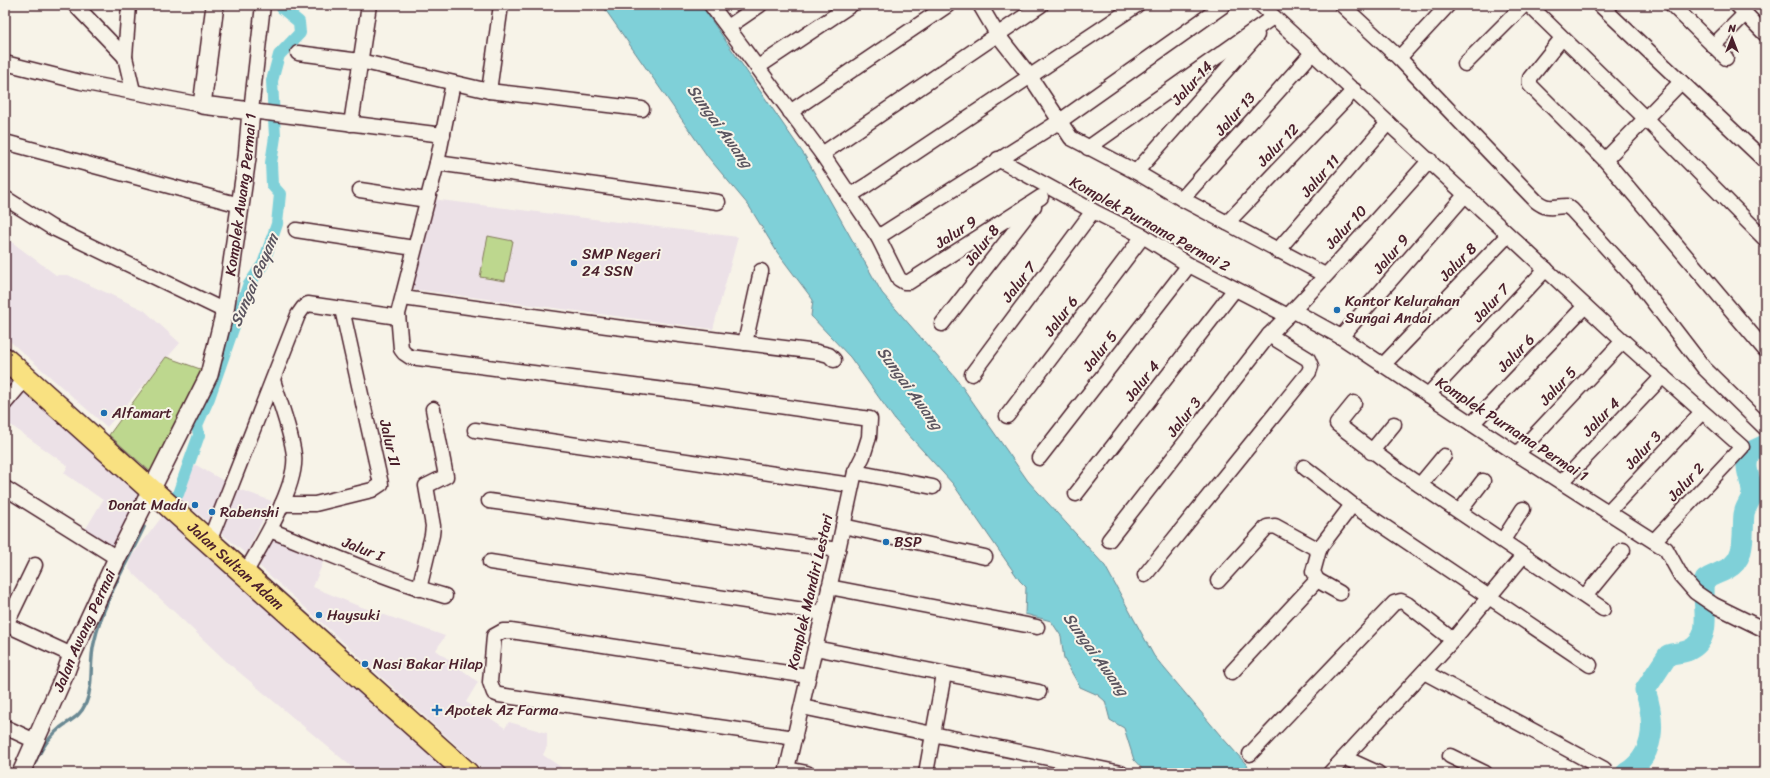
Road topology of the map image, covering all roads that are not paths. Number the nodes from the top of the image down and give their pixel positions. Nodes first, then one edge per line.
1 (75, 5) edge
2 (129, 5) edge
3 (215, 5) edge
4 (263, 5) edge
5 (369, 5) edge
6 (501, 5) edge
7 (711, 5) edge
8 (760, 5) edge
9 (851, 5) edge
10 (948, 5) edge
11 (980, 5) edge
12 (1042, 5) edge
13 (1137, 5) edge
14 (1224, 5) edge
15 (1261, 5) edge
16 (1342, 5) edge
17 (1448, 5) edge
18 (1524, 5) edge
19 (1529, 5) edge
20 (1600, 5) edge
21 (1673, 6) edge
22 (1741, 9) edge
23 (1274, 17) junction
24 (728, 27) junction
25 (997, 34) junction
26 (1765, 34) edge
27 (1562, 38) junction
28 (1714, 46) junction
29 (1313, 52) junction
30 (298, 53) dead end
31 (125, 57) junction
32 (1399, 58) junction
33 (1726, 58) dead end
34 (360, 61) junction
35 (5, 63) edge
36 (1465, 64) dead end
37 (758, 67) junction
38 (1030, 76) junction
39 (1681, 82) junction
40 (452, 83) junction
41 (1354, 90) junction
42 (133, 91) junction
43 (489, 91) junction
44 (202, 104) junction
45 (642, 109) dead end
46 (265, 112) junction
47 (790, 112) junction
48 (1646, 119) junction
49 (1060, 121) junction
50 (1388, 123) junction
51 (351, 124) junction
52 (443, 135) junction
53 (5, 142) edge
54 (1088, 148) junction
55 (822, 154) junction
56 (998, 159) junction
57 (1430, 160) junction
58 (1605, 160) junction
59 (1765, 161) edge
60 (437, 163) junction
61 (1136, 172) junction
62 (360, 190) dead end
63 (1045, 192) junction
64 (1466, 194) junction
65 (849, 196) junction
66 (5, 198) edge
67 (1182, 199) junction
68 (427, 200) junction
69 (718, 202) dead end
70 (240, 205) junction
71 (1093, 211) junction
72 (1227, 223) junction
73 (296, 230) dead end
74 (1508, 235) junction
75 (1142, 236) junction
76 (878, 237) junction
77 (1765, 239) edge
78 (414, 248) junction
79 (1277, 251) junction
80 (1189, 265) junction
81 (1546, 269) junction
82 (760, 271) dead end
83 (1325, 275) junction
84 (1235, 289) junction
85 (403, 298) junction
86 (1585, 306) junction
87 (342, 309) junction
88 (225, 311) junction
89 (1291, 314) junction
90 (398, 317) junction
91 (942, 324) dead end
92 (1269, 335) junction
93 (1341, 337) junction
94 (1623, 341) junction
95 (745, 343) junction
96 (1765, 350) edge
97 (5, 359) edge
98 (834, 360) dead end
99 (1383, 365) junction
100 (972, 374) dead end
101 (1664, 376) junction
102 (26, 378) junction
103 (273, 380) junction
104 (1428, 395) junction
105 (5, 403) edge
106 (1354, 403) dead end
107 (433, 409) dead end
108 (1702, 412) junction
109 (1007, 416) dead end
110 (1764, 422) edge
111 (1394, 424) dead end
112 (1472, 424) junction
113 (475, 430) dead end
114 (1372, 452) junction
115 (1518, 454) junction
116 (1444, 456) dead end
117 (1039, 458) dead end
118 (1304, 467) dead end
119 (853, 479) junction
120 (1483, 481) dead end
121 (1563, 481) junction
122 (1420, 485) junction
123 (933, 487) dead end
124 (5, 488) edge
125 (152, 489) junction
126 (1076, 494) dead end
127 (489, 500) dead end
128 (282, 504) junction
129 (1354, 506) junction
130 (1523, 509) dead end
131 (1460, 511) junction
132 (1609, 511) junction
133 (842, 526) junction
134 (270, 530) junction
135 (1109, 540) dead end
136 (1503, 540) junction
137 (1654, 541) junction
138 (209, 542) junction
139 (838, 550) junction
140 (1319, 550) junction
141 (1623, 550) dead end
142 (1523, 556) junction
143 (985, 557) dead end
144 (117, 558) junction
145 (490, 562) dead end
146 (35, 565) dead end
147 (245, 573) junction
148 (1145, 575) dead end
149 (1317, 580) junction
150 (1218, 581) dead end
151 (829, 587) junction
152 (419, 589) junction
153 (1340, 593) dead end
154 (445, 596) dead end
155 (1586, 596) junction
156 (1489, 597) junction
157 (1603, 609) dead end
158 (823, 613) junction
159 (6, 625) edge
160 (1037, 627) dead end
161 (1765, 630) edge
162 (1453, 640) junction
163 (815, 648) junction
164 (72, 654) junction
165 (1590, 665) dead end
166 (1232, 672) dead end
167 (1424, 672) junction
168 (944, 674) junction
169 (808, 676) junction
170 (1039, 692) dead end
171 (802, 707) junction
172 (5, 727) edge
173 (932, 734) junction
174 (795, 738) junction
175 (35, 741) junction
176 (1250, 754) dead end
177 (1450, 756) dead end
178 (1345, 758) junction
179 (1604, 769) dead end
180 (786, 771) edge
181 (21, 773) edge
182 (467, 773) edge
183 (807, 773) edge
184 (926, 773) edge
185 (1121, 773) edge
186 (1330, 773) edge
187 (1378, 773) edge
188 (1485, 773) edge

1 - 31 street
2 - 31 street
3 - 44 street
4 - 46 street, Komplek Awang Permai 1
5 - 34 street
6 - 43 street
7 - 24 street
8 - 24 street
9 - 37 street
10 - 47 street
11 - 25 street
12 - 25 street
13 - 38 street
14 - 49 street
15 - 23 street
16 - 32 street
17 - 32 street
18 - 36 street
19 - 27 street
20 - 39 street
21 - 28 street
22 - 26 street
22 - 28 street
23 - 29 street
23 - 54 street
23 - 61 street, Jalur 14
24 - 37 street
25 - 38 street
25 - 55 street
27 - 48 street
27 - 58 street
28 - 33 street
29 - 41 street
29 - 67 street, Jalur 13
30 - 34 street
31 - 42 street
32 - 110 street
34 - 40 street
34 - 51 street
35 - 42 street
37 - 47 street
38 - 49 street
38 - 65 street
39 - 48 street
39 - 59 street
40 - 43 street
40 - 52 street
41 - 50 street
41 - 72 street, Jalur 12
42 - 44 street
43 - 45 street
44 - 46 street
46 - 51 street
46 - 70 street, Komplek Awang Permai 1
47 - 55 street
48 - 58 street
48 - 77 street
49 - 54 street
49 - 56 street
50 - 57 street
50 - 79 street, Jalur 11
51 - 52 street
52 - 60 street
53 - 70 street
54 - 61 street
55 - 65 street
56 - 63 street, Komplek Purnama Permai 2
56 - 76 street
57 - 64 street
57 - 83 street, Jalur 10
58 - 96 street
60 - 68 street
60 - 69 street
61 - 67 street
62 - 68 street
63 - 71 street, Komplek Purnama Permai 2
63 - 76 street, Jalur 9
63 - 91 street, Jalur 8
64 - 74 street
64 - 93 street, Jalur 9
65 - 76 street
66 - 88 street
67 - 72 street
68 - 78 street
70 - 88 street, Komplek Awang Permai 1
71 - 75 street, Komplek Purnama Permai 2
71 - 100 street, Jalur 7
72 - 79 street
73 - 78 street
74 - 81 street
74 - 99 street, Jalur 8
75 - 80 street, Komplek Purnama Permai 2
75 - 109 street, Jalur 6
78 - 85 street
79 - 83 street
80 - 84 street, Komplek Purnama Permai 2
80 - 117 street, Jalur 5
81 - 86 street
81 - 104 street, Jalur 7
82 - 95 street
83 - 89 street, Jalur 10
84 - 89 street, Komplek Purnama Permai 2
84 - 126 street, Jalur 4
85 - 90 street
85 - 95 street
86 - 94 street
86 - 112 street, Jalur 6
87 - 90 street
87 - 103 street
87 - 128 street, Jalur II
88 - 125 street, Komplek Awang Permai 1
89 - 92 street, Jalur 3
89 - 93 street, Komplek Purnama Permai 1
90 - 119 street, Komplek Mandiri Lestari
92 - 135 street, Jalur 3
92 - 148 street
93 - 99 street, Komplek Purnama Permai 1
94 - 101 street
94 - 115 street, Jalur 5
95 - 98 street
97 - 102 main road, Jalan Sultan Adam
99 - 104 street, Komplek Purnama Permai 1
101 - 108 street
101 - 121 street, Jalur 4
102 - 105 street
102 - 125 main road, Jalan Sultan Adam
103 - 128 street
103 - 138 street
104 - 112 street, Komplek Purnama Permai 1
106 - 114 street
107 - 152 street
108 - 132 street, Jalur 3
108 - 137 street, Jalur 2
111 - 114 street
112 - 115 street, Komplek Purnama Permai 1
113 - 119 street
114 - 122 street
115 - 121 street, Komplek Purnama Permai 1
116 - 122 street
118 - 129 street
119 - 123 street
119 - 133 street, Komplek Mandiri Lestari
120 - 131 street
121 - 132 street, Komplek Purnama Permai 1
122 - 131 street
124 - 144 street
125 - 138 main road, Jalan Sultan Adam
125 - 144 street, Jalan Awang Permai
127 - 139 street
128 - 134 street
129 - 140 street
129 - 156 street
130 - 136 street
131 - 136 street
132 - 137 street, Komplek Purnama Permai 1
133 - 139 street, Komplek Mandiri Lestari
133 - 143 street
134 - 147 street
134 - 152 street, Jalur I
136 - 142 street
137 - 161 street, Komplek Purnama Permai 1
138 - 147 main road, Jalan Sultan Adam
139 - 151 street, Komplek Mandiri Lestari
140 - 149 street
140 - 150 street
141 - 155 street
142 - 155 street
142 - 156 street
144 - 164 street, Jalan Awang Permai
145 - 158 street
146 - 159 street
147 - 182 main road, Jalan Sultan Adam
149 - 153 street
149 - 166 street
151 - 158 street, Komplek Mandiri Lestari
151 - 160 street
152 - 154 street, Jalur I
155 - 157 street
156 - 162 street
156 - 165 street
158 - 163 street, Komplek Mandiri Lestari
159 - 164 street
162 - 167 street
162 - 176 street
163 - 168 street
163 - 169 street, Komplek Mandiri Lestari
164 - 175 street, Jalan Awang Permai
167 - 178 street
167 - 179 street
168 - 170 street
168 - 173 street
169 - 171 street, Komplek Mandiri Lestari
169 - 174 street
171 - 173 street
171 - 174 street, Komplek Mandiri Lestari
172 - 175 street
173 - 184 street
173 - 185 street
174 - 180 street, Komplek Mandiri Lestari
175 - 181 street, Jalan Awang Permai
177 - 188 street
178 - 186 street
178 - 187 street
180 - 183 street

